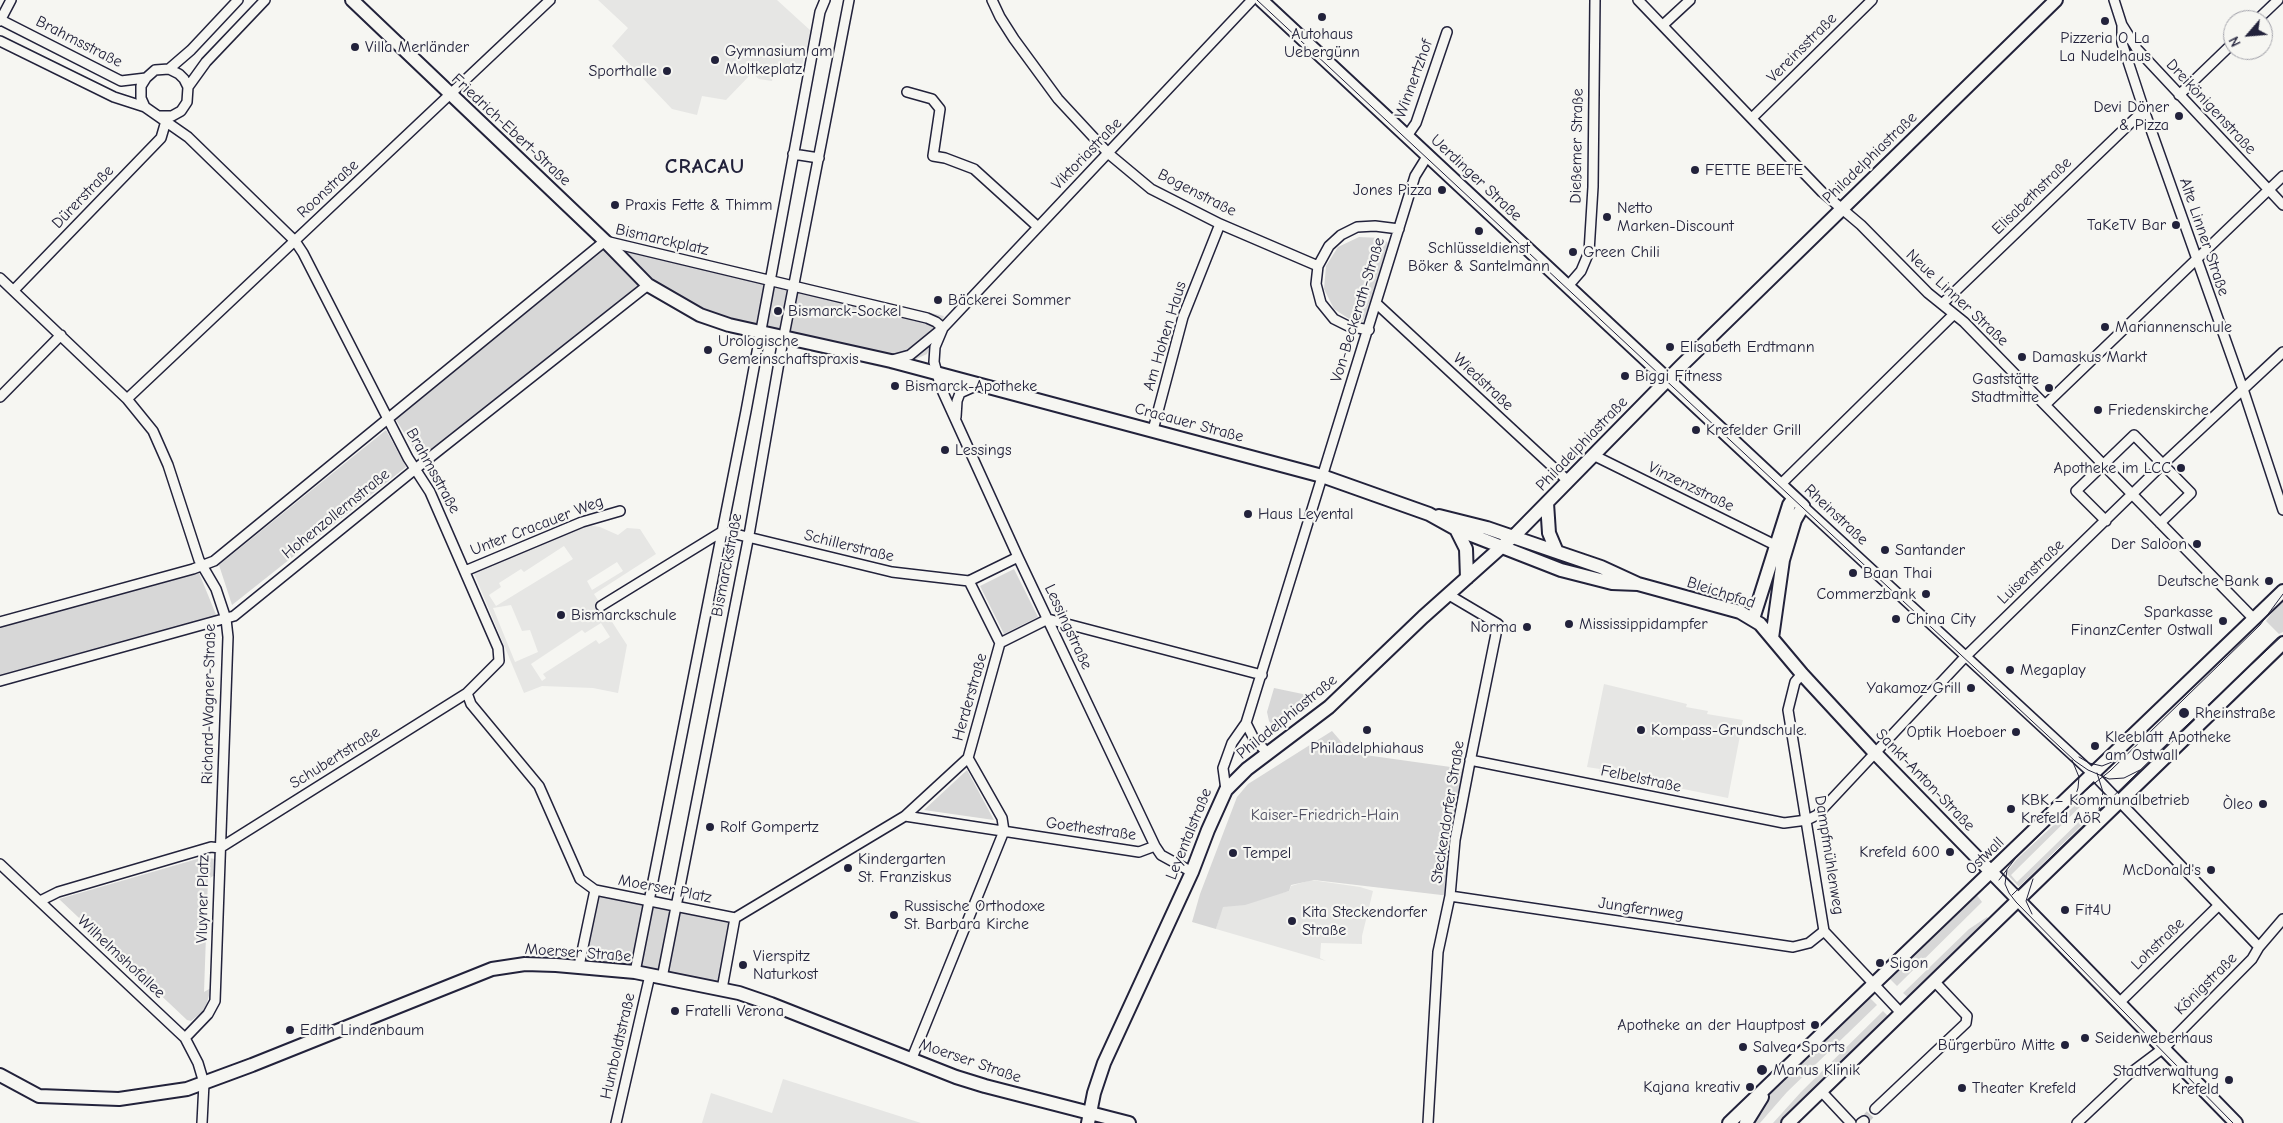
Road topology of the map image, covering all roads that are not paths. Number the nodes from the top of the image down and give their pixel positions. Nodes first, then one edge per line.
1 (11, 0) edge
2 (238, 0) edge
3 (265, 0) edge
4 (352, 0) edge
5 (550, 0) edge
6 (825, 0) edge
7 (849, 0) edge
8 (992, 0) edge
9 (1252, 0) edge
10 (1261, 0) edge
11 (1595, 0) edge
12 (1638, 0) edge
13 (1690, 0) edge
14 (1872, 0) edge
15 (2056, 0) edge
16 (2114, 0) edge
17 (2278, 0) edge
18 (2268, 10) edge
19 (0, 20) edge
20 (1663, 25) junction
21 (2122, 25) junction
22 (1447, 32) dead end
23 (0, 41) edge
24 (2223, 53) edge
25 (169, 69) junction
26 (146, 78) junction
27 (188, 86) junction
28 (907, 92) dead end
29 (450, 95) junction
30 (2179, 95) junction
31 (145, 107) junction
32 (2144, 110) junction
33 (162, 118) junction
34 (1752, 118) junction
35 (1407, 136) junction
36 (793, 154) junction
37 (1109, 154) junction
38 (1428, 155) junction
39 (819, 158) junction
40 (2283, 176) edge
41 (2268, 190) junction
42 (2283, 205) edge
43 (1842, 209) junction
44 (1220, 224) junction
45 (1038, 227) junction
46 (1399, 229) junction
47 (295, 241) junction
48 (605, 242) junction
49 (2196, 260) junction
50 (1318, 266) junction
51 (0, 278) edge
52 (771, 282) junction
53 (648, 285) junction
54 (1568, 286) junction
55 (794, 287) junction
56 (14, 290) junction
57 (1377, 304) junction
58 (1942, 304) junction
59 (1954, 314) junction
60 (943, 328) junction
61 (1369, 330) junction
62 (761, 332) junction
63 (61, 334) junction
64 (784, 336) junction
65 (2283, 352) edge
66 (891, 361) junction
67 (937, 373) junction
68 (1668, 380) junction
69 (979, 384) junction
70 (2243, 389) junction
71 (0, 396) edge
72 (127, 399) junction
73 (2045, 406) junction
74 (387, 419) junction
75 (956, 420) junction
76 (1153, 430) junction
77 (1593, 456) junction
78 (2102, 464) junction
79 (2163, 464) junction
80 (414, 470) junction
81 (1322, 476) junction
82 (1568, 481) junction
83 (1780, 485) junction
84 (2132, 494) junction
85 (1799, 502) junction
86 (1547, 503) junction
87 (620, 510) dead end
88 (2283, 510) edge
89 (1429, 514) junction
90 (2106, 521) junction
91 (2160, 523) junction
92 (1456, 529) junction
93 (723, 530) junction
94 (749, 535) junction
95 (1513, 537) junction
96 (1777, 546) junction
97 (1501, 547) junction
98 (1557, 552) junction
99 (1018, 557) junction
100 (202, 566) junction
101 (465, 571) junction
102 (1467, 578) junction
103 (969, 581) junction
104 (1638, 584) junction
105 (2283, 591) edge
106 (1449, 595) junction
107 (601, 606) dead end
108 (226, 619) junction
109 (1048, 619) junction
110 (1753, 619) junction
111 (2254, 619) junction
112 (0, 622) edge
113 (1772, 638) junction
114 (1000, 643) junction
115 (2283, 644) edge
116 (1966, 657) junction
117 (1802, 674) junction
118 (1262, 675) junction
119 (0, 682) edge
120 (467, 692) junction
121 (1246, 723) junction
122 (1875, 753) junction
123 (1268, 754) junction
124 (968, 758) junction
125 (1470, 760) junction
126 (2093, 774) junction
127 (1226, 790) junction
128 (2120, 801) junction
129 (905, 816) junction
130 (1807, 820) junction
131 (1004, 831) junction
132 (1155, 846) junction
133 (220, 848) junction
134 (0, 864) edge
135 (1192, 872) junction
136 (1991, 872) junction
137 (594, 890) junction
138 (1450, 896) junction
139 (650, 900) junction
140 (2018, 900) junction
141 (40, 901) junction
142 (677, 906) junction
143 (2218, 906) junction
144 (735, 918) junction
145 (2283, 919) edge
146 (1824, 931) junction
147 (2259, 947) junction
148 (578, 966) junction
149 (634, 972) junction
150 (656, 976) junction
151 (1935, 982) junction
152 (1873, 984) junction
153 (722, 989) junction
154 (2119, 1003) junction
155 (1902, 1014) junction
156 (185, 1038) junction
157 (2162, 1048) junction
158 (912, 1058) junction
159 (0, 1075) edge
160 (204, 1083) junction
161 (1767, 1086) junction
162 (1821, 1091) junction
163 (1876, 1109) tunnel mouth
164 (1088, 1118) edge
165 (202, 1123) edge
166 (616, 1123) edge
167 (1129, 1123) edge
168 (1428, 1123) edge
169 (1730, 1123) edge
170 (1746, 1123) edge
171 (1788, 1123) edge
172 (1851, 1123) edge
173 (2077, 1123) edge
174 (2236, 1123) edge

1 - 19 street
2 - 25 street
3 - 27 street
4 - 29 street, Friedrich-Ebert-Straße
5 - 29 street, Roonstraße
6 - 36 street, Bismarckstraße
7 - 39 street, Bismarckstraße
8 - 37 street, Bogenstraße
9 - 37 street, Viktoriastraße
10 - 35 street, Uerdinger Straße
11 - 54 street, Dießemer Straße
12 - 20 street, Neue Linner Straße
13 - 20 street
14 - 34 street, Vereinsstraße
15 - 43 street, Philadelphiastraße
16 - 21 street, Alte Linner Straße
17 - 18 street
19 - 26 street, Brahmsstraße
20 - 34 street, Neue Linner Straße
21 - 30 street, Dreikönigenstraße
21 - 32 street, Alte Linner Straße
22 - 35 street, Winnertzhof
23 - 31 street, Brahmsstraße
24 - 30 street
25 - 26 street
25 - 27 street
26 - 31 street
27 - 33 street
28 - 45 street
29 - 47 street, Roonstraße
29 - 48 street, Friedrich-Ebert-Straße
30 - 41 street, Dreikönigenstraße
31 - 33 street
32 - 49 street, Alte Linner Straße
32 - 58 street, Elisabethstraße
33 - 47 street, Brahmsstraße
33 - 56 street, Dürerstraße
34 - 43 street, Neue Linner Straße
35 - 38 street, Uerdinger Straße
36 - 39 street
36 - 52 street, Bismarckstraße
37 - 44 street, Bogenstraße
37 - 45 street, Viktoriastraße
38 - 46 street, Von-Beckerath-Straße
38 - 54 street, Uerdinger Straße
39 - 55 street, Bismarckstraße
40 - 41 street
41 - 42 street, Dreikönigenstraße
41 - 49 street
43 - 58 street, Neue Linner Straße
43 - 68 street, Philadelphiastraße
44 - 50 street, Bogenstraße
44 - 76 street, Am Hohen Haus
45 - 60 street, Viktoriastraße
46 - 50 street
46 - 57 street, Von-Beckerath-Straße
47 - 72 street, Roonstraße
47 - 74 street, Brahmsstraße
48 - 52 street, Bismarckplatz
48 - 53 street, Bismarckplatz
48 - 74 street
49 - 70 street, Alte Linner Straße
49 - 73 street
50 - 61 street
51 - 56 street, Richard-Wagner-Straße
52 - 55 street, Bismarckplatz
52 - 62 street, Bismarckstraße
53 - 62 street, Bismarckplatz
53 - 80 street, Hohenzollernstraße
54 - 68 street, Uerdinger Straße
55 - 60 street, Bismarckplatz
55 - 64 street, Bismarckstraße
56 - 63 street, Richard-Wagner-Straße
57 - 61 street, Von-Beckerath-Straße
57 - 82 street, Wiedstraße
58 - 59 street, Neue Linner Straße
59 - 73 street, Neue Linner Straße
59 - 83 street
60 - 66 street, Viktoriastraße
60 - 67 street, Viktoriastraße
61 - 81 street, Von-Beckerath-Straße
62 - 64 street, Bismarckplatz
62 - 93 street, Bismarckstraße
63 - 71 street
63 - 72 street, Richard-Wagner-Straße
64 - 66 street, Bismarckplatz
64 - 94 street, Bismarckstraße
65 - 70 street, Luisenstraße
66 - 67 street, Bismarckplatz
67 - 69 street, Cracauer Straße
67 - 75 street, Lessingstraße
68 - 77 street, Philadelphiastraße
68 - 83 street, Rheinstraße
69 - 75 street
69 - 76 street, Cracauer Straße
70 - 79 street, Luisenstraße
70 - 88 street, Alte Linner Straße
72 - 100 street, Richard-Wagner-Straße
73 - 78 street, Neue Linner Straße
74 - 80 street, Brahmsstraße
74 - 100 street
75 - 99 street, Lessingstraße
76 - 81 street, Cracauer Straße
77 - 82 street, Philadelphiastraße
77 - 96 street, Vinzenzstraße
78 - 79 street
78 - 84 street, Neue Linner Straße
78 - 90 street
79 - 84 street, Luisenstraße
79 - 91 street
80 - 101 street, Brahmsstraße
80 - 108 street, Hohenzollernstraße
81 - 89 street, Cracauer Straße
81 - 118 street, Leyentalstraße
82 - 86 street, Philadelphiastraße
83 - 85 street, Rheinstraße
84 - 90 street, Luisenstraße
84 - 91 street, Neue Linner Straße
85 - 96 street
85 - 113 street
85 - 116 street, Rheinstraße
86 - 95 street, Philadelphiastraße
86 - 98 street
87 - 101 street, Unter Cracauer Weg
89 - 92 street, Cracauer Straße
89 - 95 street, Cracauer Straße
90 - 116 street, Luisenstraße
91 - 111 street, Neue Linner Straße
92 - 97 street, Cracauer Straße
92 - 102 street
93 - 94 street, Schillerstraße
93 - 107 street, Bismarckstraße
93 - 139 street, Bismarckstraße
94 - 103 street, Schillerstraße
94 - 142 street, Bismarckstraße
95 - 97 street, Philadelphiastraße
95 - 98 street, Bleichpfad
96 - 110 street
97 - 102 street, Philadelphiastraße
97 - 104 street, Bleichpfad
98 - 104 street, Bleichpfad
99 - 103 street
99 - 109 street, Lessingstraße
100 - 108 street, Richard-Wagner-Straße
100 - 112 street
101 - 120 street, Brahmsstraße
102 - 106 street, Philadelphiastraße
103 - 114 street
104 - 110 street, Bleichpfad
105 - 111 street, Ostwall
106 - 123 street, Philadelphiastraße
106 - 125 street, Steckendorfer Straße
108 - 119 street, Hohenzollernstraße
108 - 133 street, Richard-Wagner-Straße
109 - 114 street
109 - 118 street
109 - 132 street, Lessingstraße
110 - 113 street, Bleichpfad
111 - 126 street, Ostwall
113 - 117 street, Bleichpfad
114 - 124 street, Herderstraße
115 - 128 street
116 - 122 street, Luisenstraße
116 - 126 street, Rheinstraße
117 - 122 street, Sankt-Anton-Straße
117 - 130 street, Dampfmühlenweg
118 - 121 street, Leyentalstraße
120 - 133 street, Schubertstraße
120 - 137 street
121 - 123 street
121 - 127 street, Leyentalstraße
122 - 130 street, Luisenstraße
122 - 136 street, Sankt-Anton-Straße
123 - 127 street, Philadelphiastraße
124 - 129 street
124 - 131 street
125 - 130 street, Felbelstraße
125 - 138 street, Steckendorfer Straße
126 - 128 street, Rheinstraße
126 - 136 street, Ostwall
127 - 135 street, Leyentalstraße
128 - 140 street
128 - 143 street, Rheinstraße
129 - 131 street, Goethestraße
129 - 144 street
130 - 146 street, Dampfmühlenweg
131 - 132 street, Goethestraße
131 - 158 street
132 - 135 street, Goethestraße
133 - 141 street, Vluyner Platz
133 - 156 street, Vluyner Platz
134 - 141 street, Wilhelmshofallee
135 - 164 street, Leyentalstraße
136 - 140 street, Sankt-Anton-Straße
136 - 152 street, Ostwall
137 - 139 street, Moerser Platz
137 - 148 street, Moerser Platz
138 - 146 street, Jungfernweg
138 - 168 street, Steckendorfer Straße
139 - 142 street, Moerser Platz
139 - 149 street, Bismarckstraße
140 - 151 street
140 - 154 street, Sankt-Anton-Straße
141 - 156 street, Wilhelmshofallee
142 - 144 street, Moerser Platz
142 - 150 street, Bismarckstraße
143 - 147 street, Rheinstraße
143 - 154 street, Lohstraße
144 - 153 street
145 - 147 street, Königstraße
146 - 152 street, Dampfmühlenweg
147 - 157 street, Königstraße
148 - 149 street, Moerser Straße
148 - 160 street, Moerser Straße
149 - 150 street, Moerser Straße
150 - 153 street, Moerser Straße
150 - 166 street, Humboldtstraße
151 - 155 street
151 - 163 street
152 - 155 street, Dampfmühlenweg
152 - 161 street, Ostwall
153 - 158 street, Moerser Straße
154 - 157 street, Sankt-Anton-Straße
155 - 162 street
156 - 160 street, Wilhelmshofallee
157 - 173 street, Königstraße
157 - 174 street, Sankt-Anton-Straße
158 - 164 street, Moerser Straße
159 - 160 street, Moerser Straße
160 - 165 street
161 - 169 street, Ostwall
161 - 170 street
162 - 171 street
162 - 172 street
164 - 167 street, Moerser Straße

